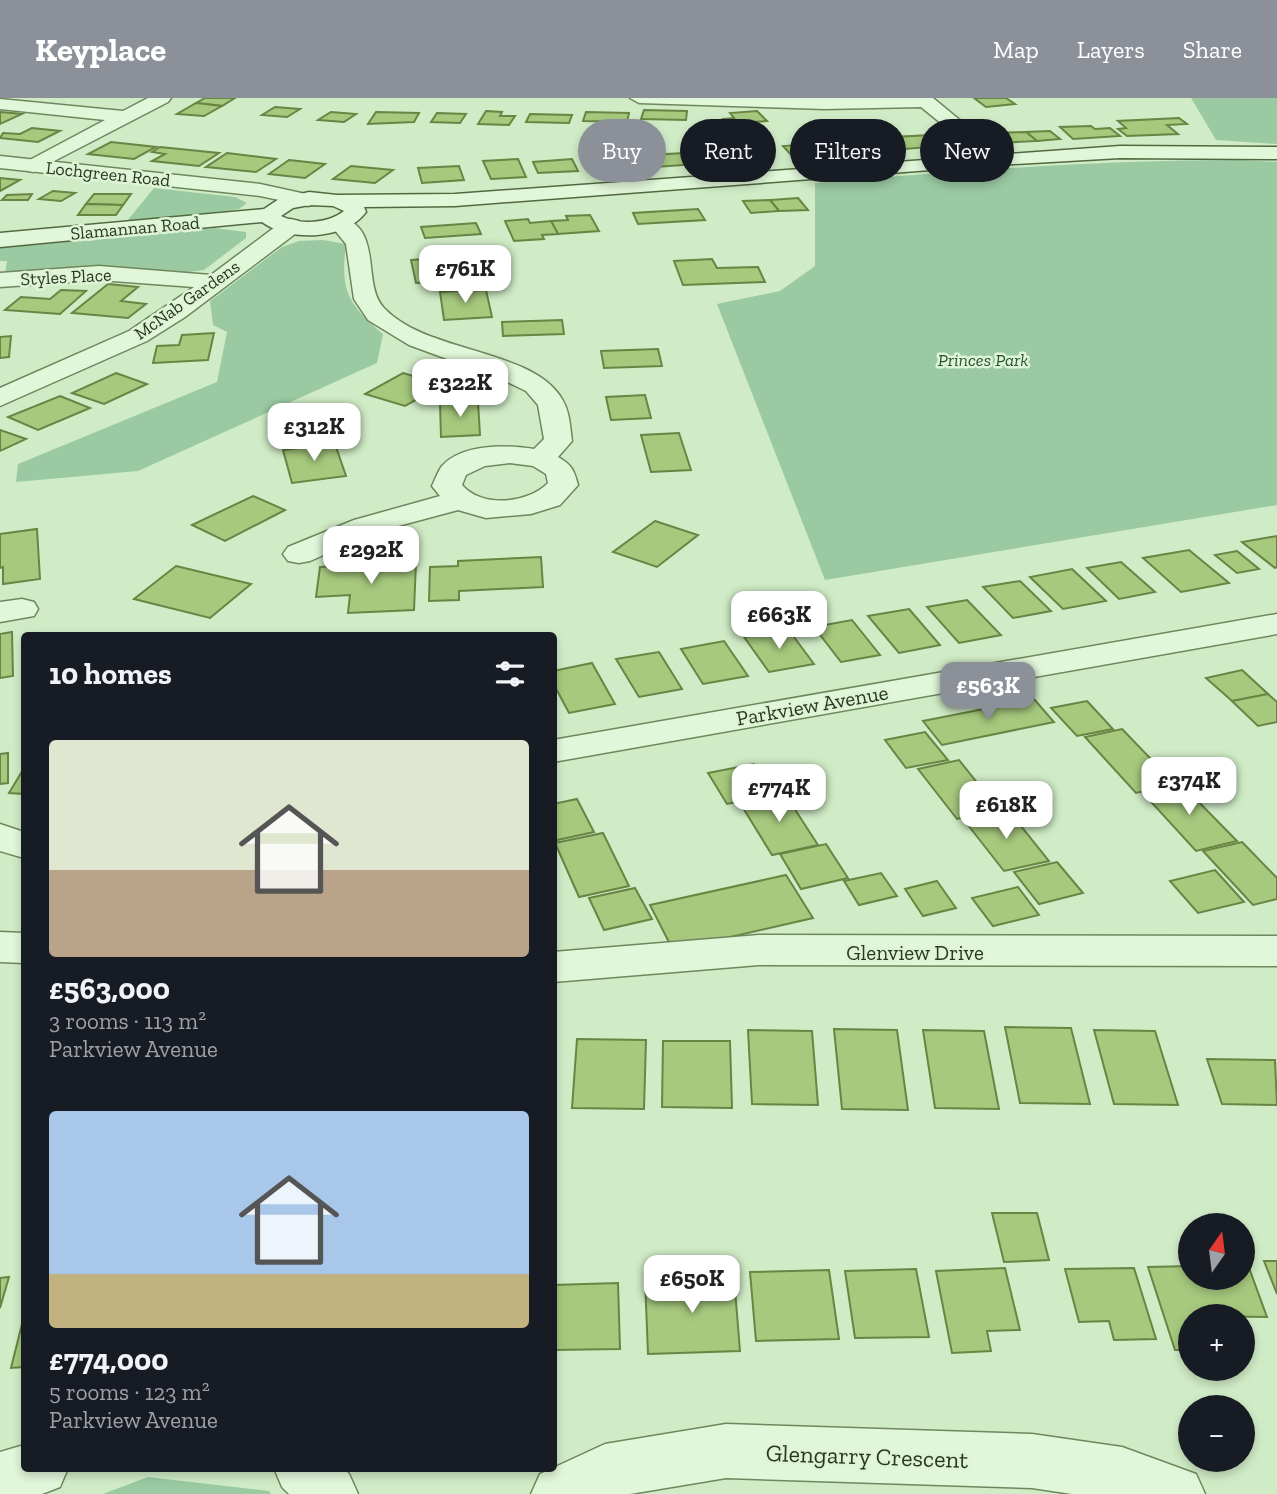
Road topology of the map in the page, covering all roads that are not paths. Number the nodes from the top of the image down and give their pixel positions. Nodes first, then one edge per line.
1 (162, 98) edge
2 (639, 98) edge
3 (923, 99) edge
4 (0, 104) edge
5 (126, 117) junction
6 (948, 119) edge
7 (1277, 153) edge
8 (1014, 158) edge
9 (0, 162) edge
10 (920, 165) edge
11 (33, 166) junction
12 (215, 186) junction
13 (308, 200) junction
14 (343, 213) junction
15 (279, 216) junction
16 (0, 240) edge
17 (0, 280) edge
18 (215, 282) junction
19 (0, 398) edge
20 (541, 459) junction
21 (459, 500) junction
22 (299, 554) dead end
23 (1277, 624) edge
24 (557, 750) edge
25 (0, 837) edge
26 (21, 844) edge
27 (0, 947) edge
28 (21, 948) edge
29 (1277, 951) edge
30 (557, 967) edge
31 (26, 1472) edge
32 (307, 1472) edge
33 (0, 1480) edge
34 (328, 1494) edge
35 (561, 1494) edge
36 (1175, 1494) edge

1 - 5 street
2 - 3 street
3 - 6 street
4 - 5 street
5 - 11 street
7 - 8 street, Slamannan Road
9 - 11 street, Lochgreen Road
10 - 14 street, Slamannan Road
11 - 12 street, Lochgreen Road
12 - 13 street, Lochgreen Road
12 - 15 street, Lochgreen Road
13 - 14 street, Slamannan Road
13 - 15 street, Slamannan Road
14 - 15 street, Slamannan Road
14 - 20 street
15 - 16 street, Slamannan Road
15 - 18 street, McNab Gardens
17 - 18 street, Styles Place
18 - 19 street, McNab Gardens
20 - 21 street
20 - 21 street
21 - 22 street
23 - 24 street, Parkview Avenue
25 - 26 street
27 - 28 street
29 - 30 street, Glenview Drive
31 - 33 street
32 - 34 street
35 - 36 street, Glengarry Crescent

